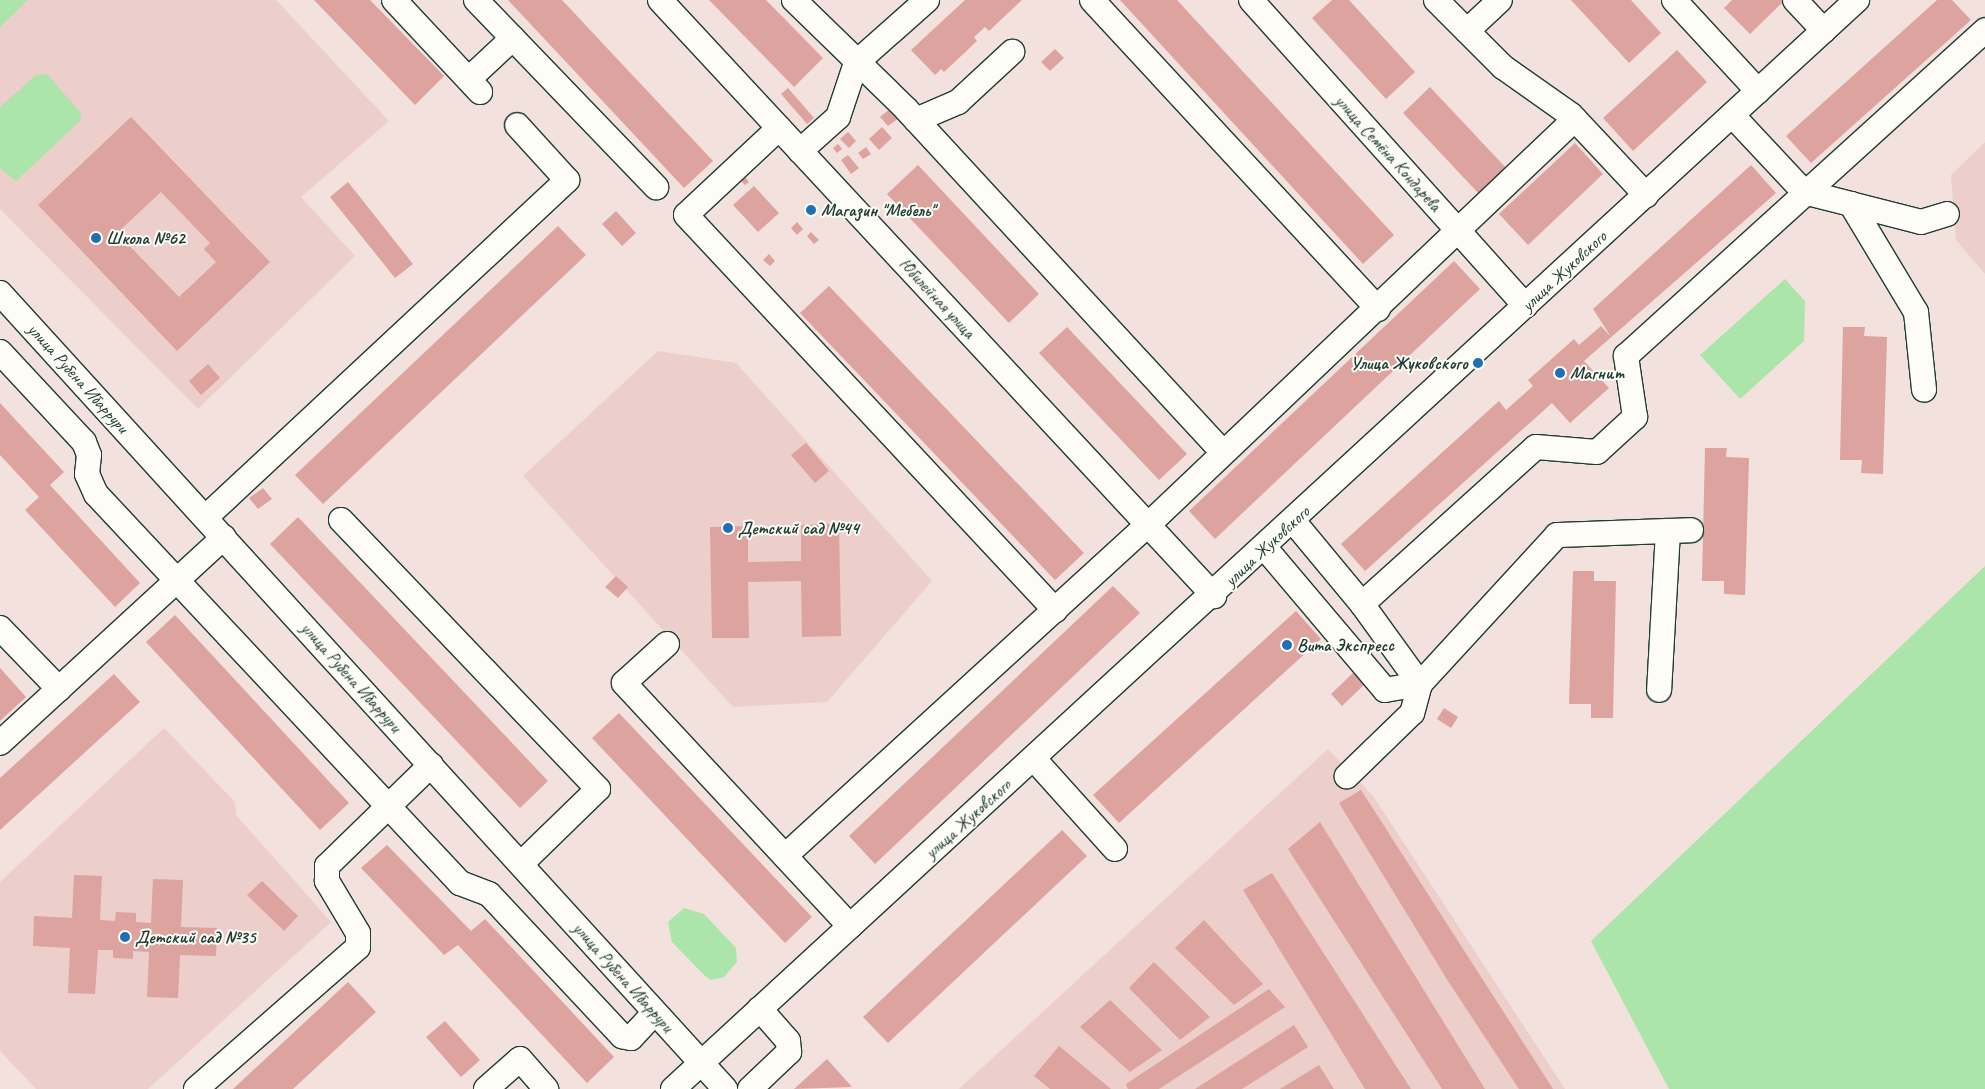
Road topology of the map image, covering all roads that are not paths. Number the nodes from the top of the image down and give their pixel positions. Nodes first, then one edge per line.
1 (394, 0) edge
2 (476, 0) edge
3 (660, 0) edge
4 (794, 0) edge
5 (927, 0) edge
6 (1092, 0) edge
7 (1251, 0) edge
8 (1436, 0) edge
9 (1500, 0) edge
10 (1674, 0) edge
11 (1796, 0) edge
12 (1857, 0) edge
13 (1985, 30) edge
14 (1467, 31) junction
15 (1824, 31) junction
16 (512, 38) junction
17 (1012, 52) dead end
18 (856, 63) junction
19 (1758, 91) junction
20 (1732, 115) junction
21 (1575, 119) junction
22 (916, 120) junction
23 (517, 125) dead end
24 (779, 128) junction
25 (800, 151) junction
26 (656, 188) dead end
27 (1804, 192) junction
28 (1646, 196) junction
29 (1851, 204) junction
30 (1947, 214) dead end
31 (1459, 232) junction
32 (0, 292) edge
33 (1526, 306) junction
34 (1378, 308) junction
35 (0, 352) edge
36 (1924, 390) dead end
37 (1223, 452) junction
38 (206, 518) junction
39 (341, 520) dead end
40 (1294, 522) junction
41 (1148, 525) junction
42 (224, 537) junction
43 (1265, 548) junction
44 (177, 580) junction
45 (1214, 596) junction
46 (1362, 604) junction
47 (1055, 610) junction
48 (0, 628) edge
49 (668, 644) dead end
50 (1420, 684) junction
51 (59, 689) junction
52 (1659, 690) dead end
53 (0, 743) edge
54 (1034, 759) junction
55 (431, 764) junction
56 (1347, 776) dead end
57 (386, 808) junction
58 (1114, 850) dead end
59 (785, 856) junction
60 (522, 864) junction
61 (850, 926) junction
62 (760, 1009) junction
63 (654, 1013) junction
64 (702, 1062) junction
65 (196, 1089) edge
66 (486, 1089) edge
67 (546, 1089) edge
68 (673, 1089) edge
69 (725, 1089) edge
70 (750, 1089) edge

1 - 16 street
2 - 16 street
3 - 24 street, Юбилейная улица
4 - 18 street
5 - 18 street
6 - 34 street
7 - 31 street, улица Семёна Кондарева
8 - 14 street
9 - 14 street
10 - 19 street
11 - 15 street
12 - 15 street, улица Жуковского
13 - 27 street
14 - 21 street
15 - 19 street, улица Жуковского
16 - 26 street
17 - 22 street
18 - 22 street
18 - 25 street
19 - 20 street, улица Жуковского
20 - 27 street
20 - 28 street, улица Жуковского
21 - 28 street
21 - 31 street
22 - 37 street
23 - 38 street
24 - 25 street, Юбилейная улица
24 - 47 street
25 - 41 street, Юбилейная улица
27 - 29 street
27 - 46 street
28 - 33 street, улица Жуковского
29 - 30 street
29 - 36 street
31 - 33 street, улица Семёна Кондарева
31 - 34 street
32 - 38 street, улица Рубена Ибаррури
33 - 40 street, улица Жуковского
34 - 37 street
35 - 44 street
37 - 41 street
38 - 42 street, улица Рубена Ибаррури
39 - 60 street
40 - 43 street, улица Жуковского
40 - 46 street
41 - 45 street, Юбилейная улица
41 - 47 street
42 - 44 street
42 - 55 street, улица Рубена Ибаррури
43 - 45 street, улица Жуковского
43 - 50 street
44 - 51 street
44 - 57 street
45 - 54 street, улица Жуковского
46 - 50 street
47 - 59 street
48 - 51 street
49 - 59 street
50 - 52 street
50 - 56 street
51 - 53 street
54 - 58 street
54 - 61 street, улица Жуковского
55 - 57 street
55 - 60 street, улица Рубена Ибаррури
57 - 63 street
57 - 65 street
59 - 61 street
60 - 63 street, улица Рубена Ибаррури
61 - 62 street, улица Жуковского
62 - 64 street, улица Жуковского
62 - 70 street
63 - 64 street, улица Рубена Ибаррури
64 - 68 street, улица Жуковского
64 - 69 street, улица Рубена Ибаррури
66 - 67 street

